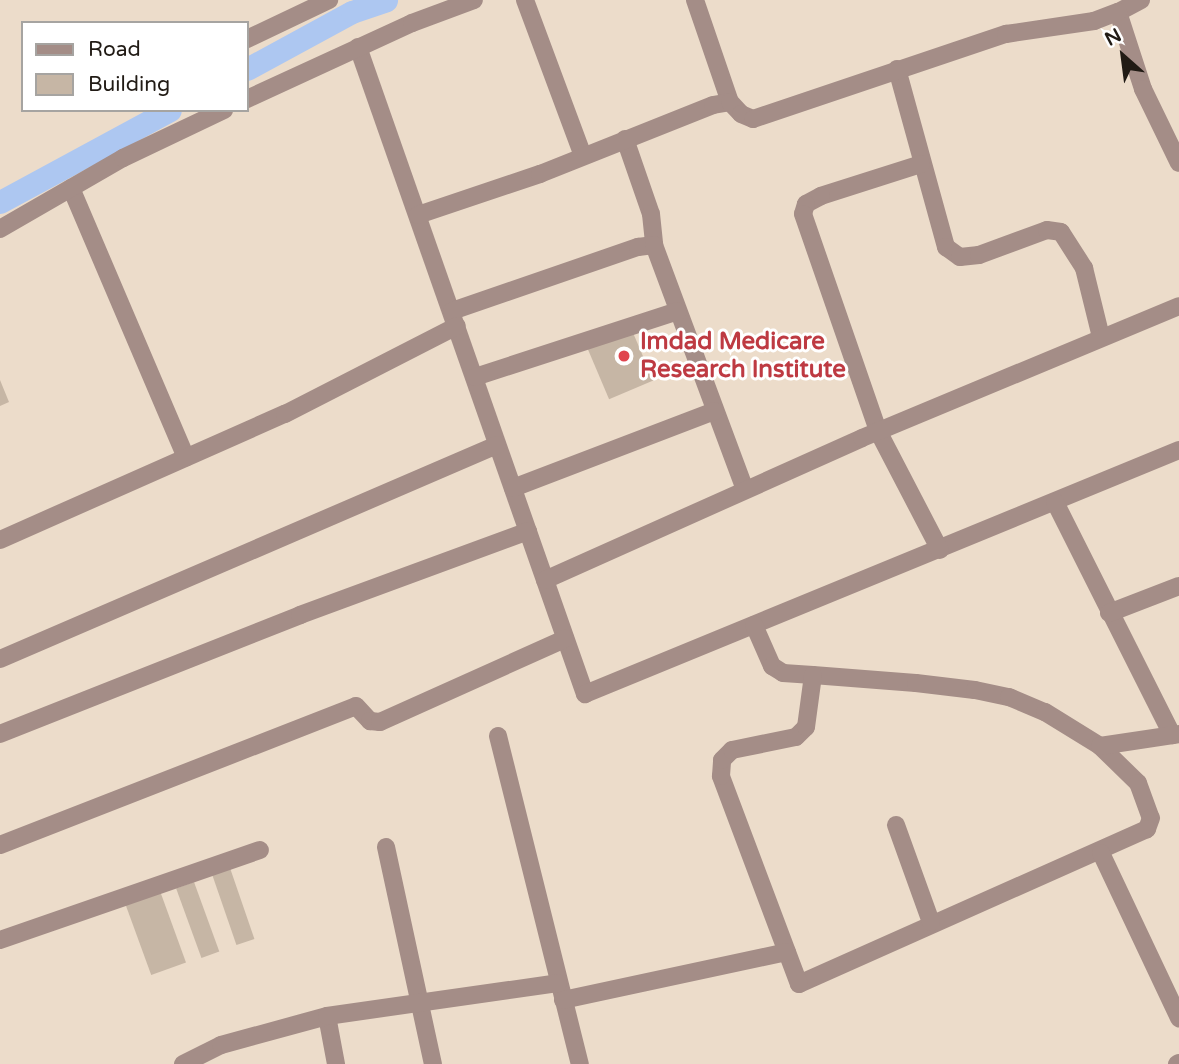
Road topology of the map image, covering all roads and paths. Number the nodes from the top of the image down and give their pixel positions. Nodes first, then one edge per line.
1 (329, 0) edge
2 (474, 0) edge
3 (525, 0) edge
4 (695, 0) edge
5 (1141, 0) edge
6 (1118, 12) junction
7 (248, 39) edge
8 (358, 47) junction
9 (897, 69) junction
10 (248, 99) edge
11 (730, 102) junction
12 (220, 112) edge
13 (625, 139) junction
14 (583, 156) junction
15 (1179, 163) edge
16 (921, 164) junction
17 (71, 188) junction
18 (418, 215) junction
19 (0, 229) edge
20 (654, 246) junction
21 (1179, 306) edge
22 (678, 311) junction
23 (454, 319) junction
24 (1101, 337) junction
25 (475, 377) junction
26 (715, 411) junction
27 (878, 431) junction
28 (497, 445) junction
29 (1179, 450) edge
30 (186, 458) junction
31 (513, 488) junction
32 (745, 490) junction
33 (1055, 502) junction
34 (528, 531) junction
35 (0, 540) edge
36 (940, 550) junction
37 (545, 580) junction
38 (1179, 586) edge
39 (1109, 612) junction
40 (754, 625) junction
41 (565, 639) junction
42 (0, 659) edge
43 (813, 674) junction
44 (0, 734) edge
45 (1175, 734) edge
46 (498, 736) dead end
47 (1100, 746) junction
48 (895, 825) dead end
49 (0, 845) edge
50 (386, 847) dead end
51 (260, 850) dead end
52 (1101, 853) junction
53 (931, 922) junction
54 (0, 940) edge
55 (787, 951) junction
56 (560, 992) junction
57 (421, 1003) junction
58 (327, 1016) junction
59 (1179, 1018) edge
60 (215, 1056) edge
61 (183, 1064) edge
62 (336, 1064) edge
63 (433, 1064) edge
64 (580, 1064) edge

1 - 7 street
2 - 8 street
3 - 14 street
4 - 11 street
5 - 6 street
6 - 9 street
6 - 15 street
8 - 10 street
8 - 18 street
9 - 11 street
9 - 16 street
11 - 13 street
12 - 17 street
13 - 14 street
13 - 20 street
14 - 18 street
16 - 24 street
16 - 27 street
17 - 19 street
17 - 30 street
18 - 23 street
20 - 22 street
20 - 23 street
21 - 24 street
22 - 25 street
22 - 26 street
23 - 25 street
23 - 30 street
24 - 27 street
25 - 28 street
26 - 31 street
26 - 32 street
27 - 32 street
27 - 36 street
28 - 31 street
28 - 42 street
29 - 33 street
30 - 35 street
31 - 34 street
32 - 37 street
33 - 36 street
33 - 39 street
34 - 37 street
34 - 44 street
36 - 40 street
37 - 41 street
38 - 39 street
39 - 45 street
40 - 41 street
40 - 43 street
41 - 49 street
43 - 47 street
43 - 55 street
45 - 47 street
46 - 56 street
47 - 52 street
48 - 53 street
50 - 57 street
51 - 54 street
52 - 53 street
52 - 59 street
53 - 55 street
55 - 56 street
56 - 57 street
56 - 64 street
57 - 58 street
57 - 63 street
58 - 60 street
58 - 62 street
60 - 61 street

